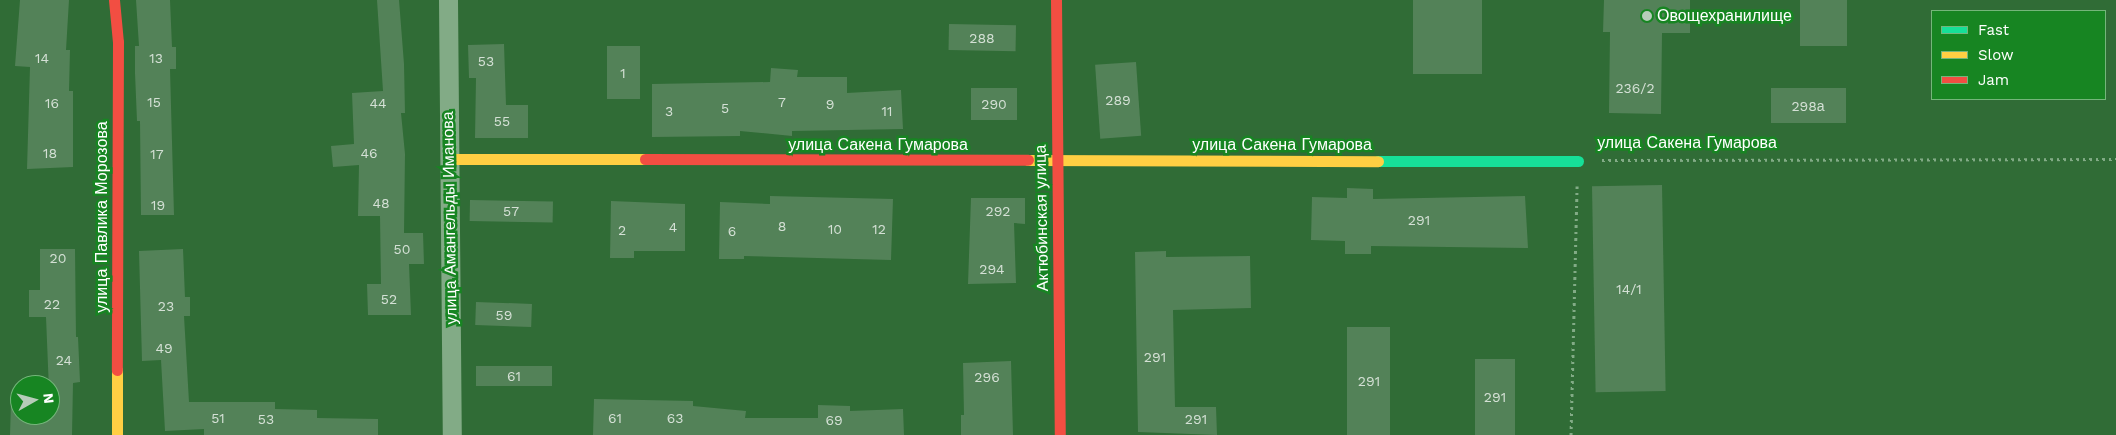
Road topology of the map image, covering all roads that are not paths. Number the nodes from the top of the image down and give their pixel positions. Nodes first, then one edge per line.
1 (114, 0) edge
2 (448, 0) edge
3 (1056, 0) edge
4 (449, 159) junction
5 (1578, 161) road end
6 (1057, 162) junction
7 (117, 435) edge
8 (452, 435) edge
9 (1060, 435) edge

1 - 7 street, улица Павлика Морозова
2 - 4 street, улица Амангельды Иманова
3 - 6 street, Актюбинская улица
4 - 6 street, улица Сакена Гумарова
4 - 8 street, улица Амангельды Иманова
5 - 6 street, улица Сакена Гумарова
6 - 9 street, Актюбинская улица

